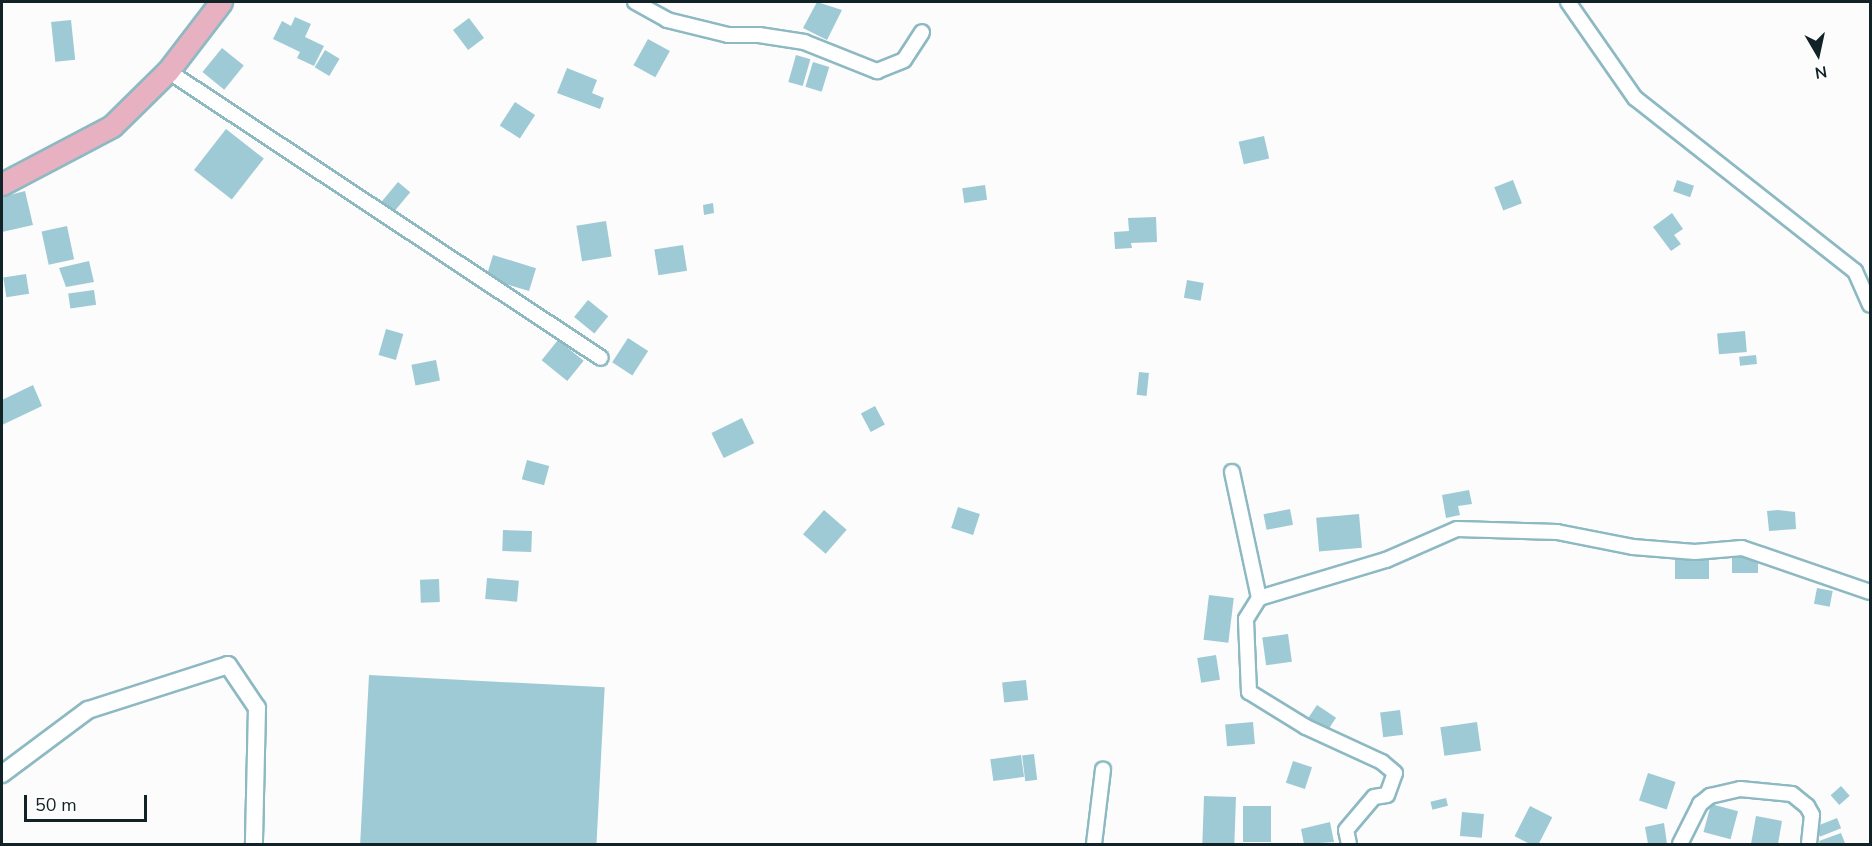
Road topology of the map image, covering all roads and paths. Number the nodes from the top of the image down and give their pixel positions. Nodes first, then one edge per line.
1 (221, 2) edge
2 (635, 2) edge
3 (1568, 2) edge
4 (922, 32) dead end
5 (168, 71) junction
6 (2, 184) edge
7 (1870, 305) edge
8 (601, 358) dead end
9 (1232, 472) dead end
10 (1870, 592) edge
11 (1259, 598) junction
12 (1103, 770) dead end
13 (2, 774) edge
14 (254, 844) edge
15 (1094, 844) edge
16 (1103, 844) edge
17 (1348, 844) edge
18 (1680, 844) edge
19 (1809, 844) edge

1 - 5 main road
2 - 4 street
3 - 7 street
5 - 6 main road
5 - 8 street
9 - 11 street
10 - 11 street
11 - 17 street
12 - 15 street
13 - 14 street
15 - 16 street
18 - 19 street

